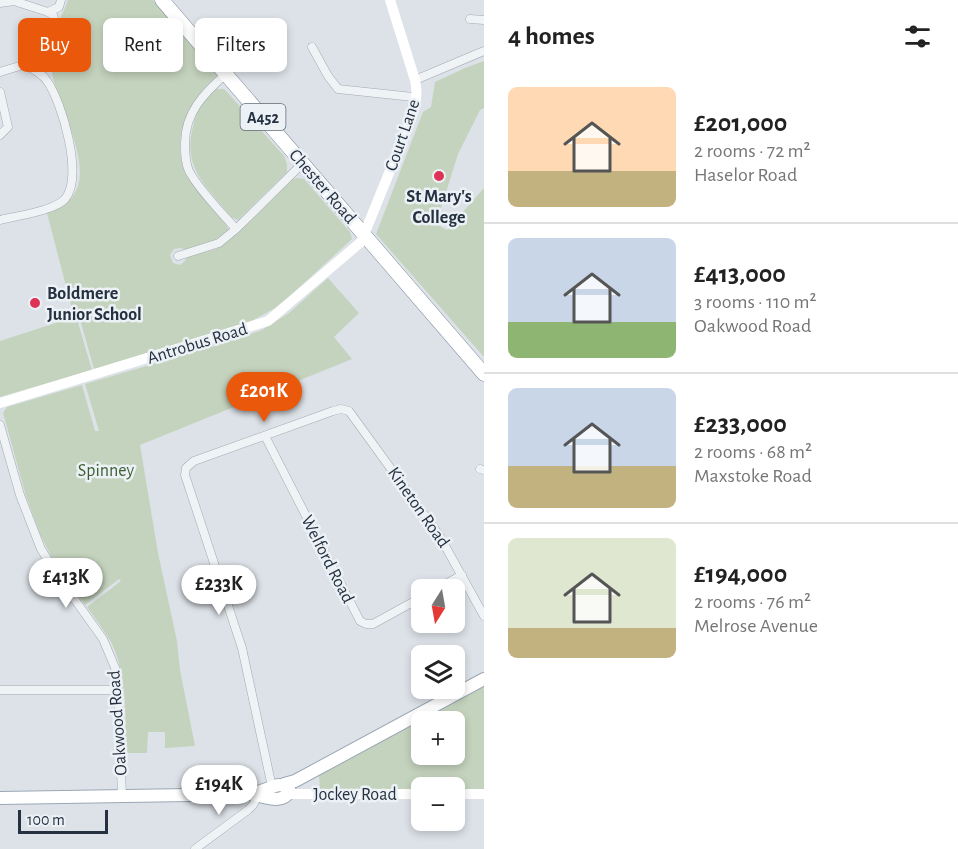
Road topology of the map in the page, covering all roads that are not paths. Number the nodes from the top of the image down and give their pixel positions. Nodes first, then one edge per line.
1 (61, 0) edge
2 (162, 0) edge
3 (390, 0) edge
4 (0, 3) edge
5 (48, 12) junction
6 (54, 18) edge
7 (470, 19) dead end
8 (484, 20) edge
9 (312, 47) dead end
10 (484, 51) edge
11 (18, 67) edge
12 (0, 72) edge
13 (38, 72) edge
14 (226, 74) junction
15 (415, 80) junction
16 (0, 92) edge
17 (417, 99) junction
18 (0, 135) edge
19 (303, 163) junction
20 (0, 220) edge
21 (236, 229) junction
22 (365, 234) junction
23 (178, 256) dead end
24 (484, 374) edge
25 (0, 403) edge
26 (0, 425) edge
27 (265, 436) junction
28 (462, 575) junction
29 (455, 579) edge
30 (411, 603) edge
31 (484, 616) edge
32 (484, 679) edge
33 (0, 690) edge
34 (118, 690) junction
35 (276, 790) junction
36 (411, 794) edge
37 (465, 794) edge
38 (484, 794) edge
39 (122, 796) junction
40 (0, 798) edge
41 (195, 849) edge

1 - 5 street
2 - 14 highway, Chester Road / A452
3 - 15 street, Court Lane
4 - 5 street
5 - 6 street
7 - 8 street
9 - 17 street
10 - 15 street
11 - 12 street
13 - 20 street
14 - 19 highway, Chester Road / A452
14 - 21 street
15 - 17 street, Court Lane
16 - 18 street
17 - 22 street, Court Lane
19 - 21 street
19 - 22 highway, Chester Road / A452
21 - 23 street
22 - 24 highway, Chester Road / A452
22 - 25 street, Antrobus Road
26 - 34 street, Oakwood Road
27 - 28 street, Kineton Road
27 - 30 street, Welford Road
27 - 35 street
28 - 29 street
28 - 31 street, Kineton Road
32 - 35 main road
33 - 34 street
34 - 39 street, Oakwood Road
35 - 36 street, Jockey Road
35 - 39 main road, Jockey Road
35 - 41 street
37 - 38 street
39 - 40 main road, Jockey Road

